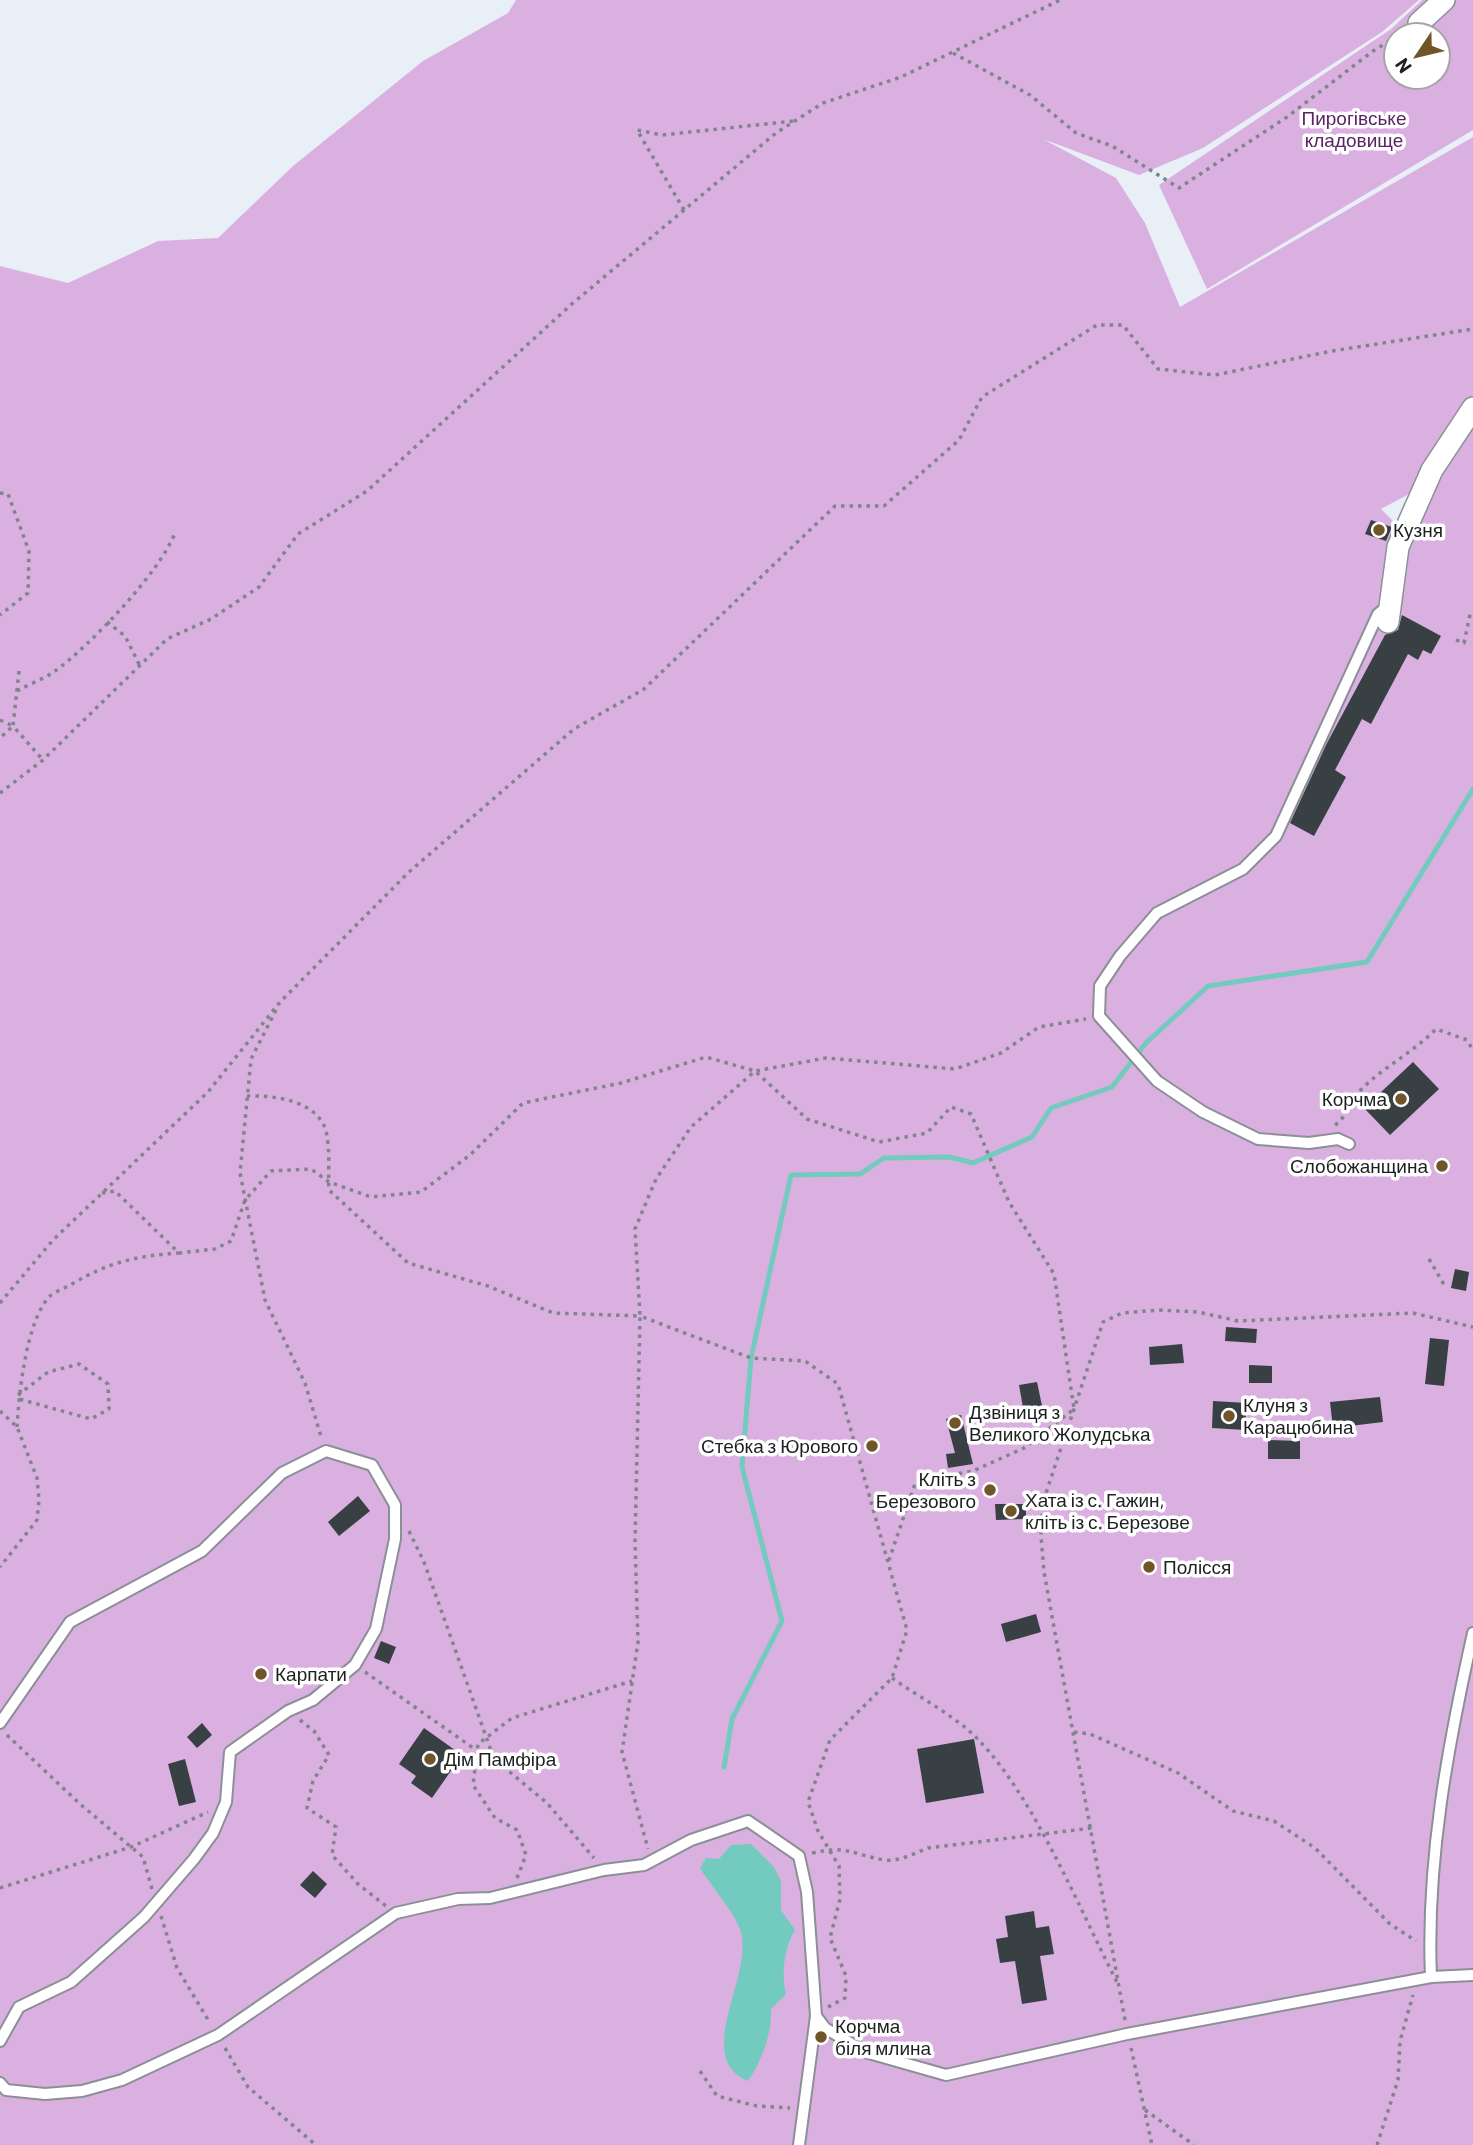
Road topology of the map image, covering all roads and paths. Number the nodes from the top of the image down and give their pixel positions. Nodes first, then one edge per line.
1 (1060, 0) edge
2 (1444, 0) edge
3 (1421, 21) edge
4 (1382, 47) edge
5 (953, 53) junction
6 (795, 121) junction
7 (684, 210) junction
8 (1473, 329) edge
9 (1473, 408) edge
10 (0, 493) edge
11 (175, 533) dead end
12 (1471, 610) dead end
13 (1390, 613) joint
14 (0, 615) edge
15 (107, 622) junction
16 (1456, 640) dead end
17 (140, 666) junction
18 (19, 671) dead end
19 (17, 691) junction
20 (0, 720) edge
21 (13, 726) junction
22 (0, 738) edge
23 (43, 761) junction
24 (0, 793) edge
25 (280, 1002) junction
26 (1099, 1016) junction
27 (1473, 1050) edge
28 (755, 1071) junction
29 (247, 1096) junction
30 (1309, 1143) junction
31 (1349, 1144) dead end
32 (329, 1182) junction
33 (100, 1194) junction
34 (245, 1200) junction
35 (179, 1253) junction
36 (1429, 1259) dead end
37 (1446, 1288) dead end
38 (0, 1303) edge
39 (640, 1316) junction
40 (1473, 1327) edge
41 (18, 1397) junction
42 (1074, 1409) junction
43 (0, 1411) edge
44 (17, 1427) junction
45 (326, 1451) junction
46 (395, 1505) junction
47 (888, 1563) junction
48 (0, 1567) edge
49 (1473, 1633) edge
50 (355, 1665) junction
51 (892, 1678) junction
52 (632, 1681) junction
53 (288, 1711) junction
54 (0, 1723) edge
55 (0, 1729) edge
56 (1073, 1732) junction
57 (486, 1738) junction
58 (476, 1750) junction
59 (226, 1802) junction
60 (1093, 1828) junction
61 (1041, 1835) junction
62 (131, 1847) junction
63 (829, 1849) junction
64 (799, 1856) junction
65 (652, 1861) junction
66 (604, 1870) junction
67 (0, 1888) edge
68 (491, 1898) junction
69 (156, 1903) junction
70 (396, 1913) junction
71 (1430, 1950) junction
72 (1473, 1975) edge
73 (1431, 1977) junction
74 (1416, 1983) junction
75 (1120, 1988) junction
76 (816, 2012) junction
77 (1127, 2034) junction
78 (218, 2035) junction
79 (0, 2041) edge
80 (700, 2071) dead end
81 (0, 2083) edge
82 (806, 2108) junction
83 (1144, 2109) junction
84 (316, 2145) edge
85 (799, 2145) edge
86 (1152, 2145) edge
87 (1194, 2145) edge
88 (1377, 2145) edge

1 - 5 path
2 - 3 street
4 - 5 path
5 - 6 path
6 - 7 path
6 - 7 path
7 - 17 path
8 - 25 path
9 - 13 street
10 - 14 path
11 - 15 path
12 - 16 path
13 - 26 lane
15 - 17 path
15 - 19 path
17 - 23 path
18 - 19 path
19 - 21 path
20 - 21 path
21 - 22 path
21 - 23 path
23 - 24 path
25 - 29 path
25 - 33 path
26 - 28 path
26 - 30 lane
27 - 30 path
28 - 32 path
28 - 39 path
28 - 42 path
29 - 32 path
29 - 34 path
30 - 31 lane
32 - 34 path
32 - 39 path
33 - 35 path
33 - 38 path
34 - 35 path
34 - 45 path
35 - 41 path
36 - 37 path
39 - 47 path
39 - 52 path
40 - 42 path
41 - 41 path
41 - 44 path
42 - 47 path
42 - 56 path
43 - 44 path
44 - 48 path
45 - 46 lane
45 - 54 lane
46 - 50 lane
46 - 57 path
47 - 51 path
49 - 71 lane
50 - 53 lane
50 - 58 path
51 - 61 path
51 - 63 path
52 - 57 path
52 - 65 path
53 - 59 lane
53 - 70 path
55 - 62 path
56 - 60 path
56 - 71 path
57 - 58 path
57 - 66 path
58 - 68 path
59 - 62 path
59 - 69 lane
60 - 61 path
60 - 75 path
61 - 63 path
61 - 75 path
62 - 67 path
62 - 69 path
63 - 64 path
63 - 76 path
64 - 65 lane
64 - 76 lane
65 - 66 lane
66 - 68 lane
68 - 70 lane
69 - 78 path
69 - 79 lane
70 - 78 lane
71 - 73 lane
72 - 73 lane
73 - 74 lane
74 - 77 lane
74 - 88 path
75 - 77 path
76 - 77 lane
76 - 82 lane
77 - 83 path
78 - 81 lane
78 - 84 path
80 - 82 path
82 - 85 lane
83 - 86 path
83 - 87 path

